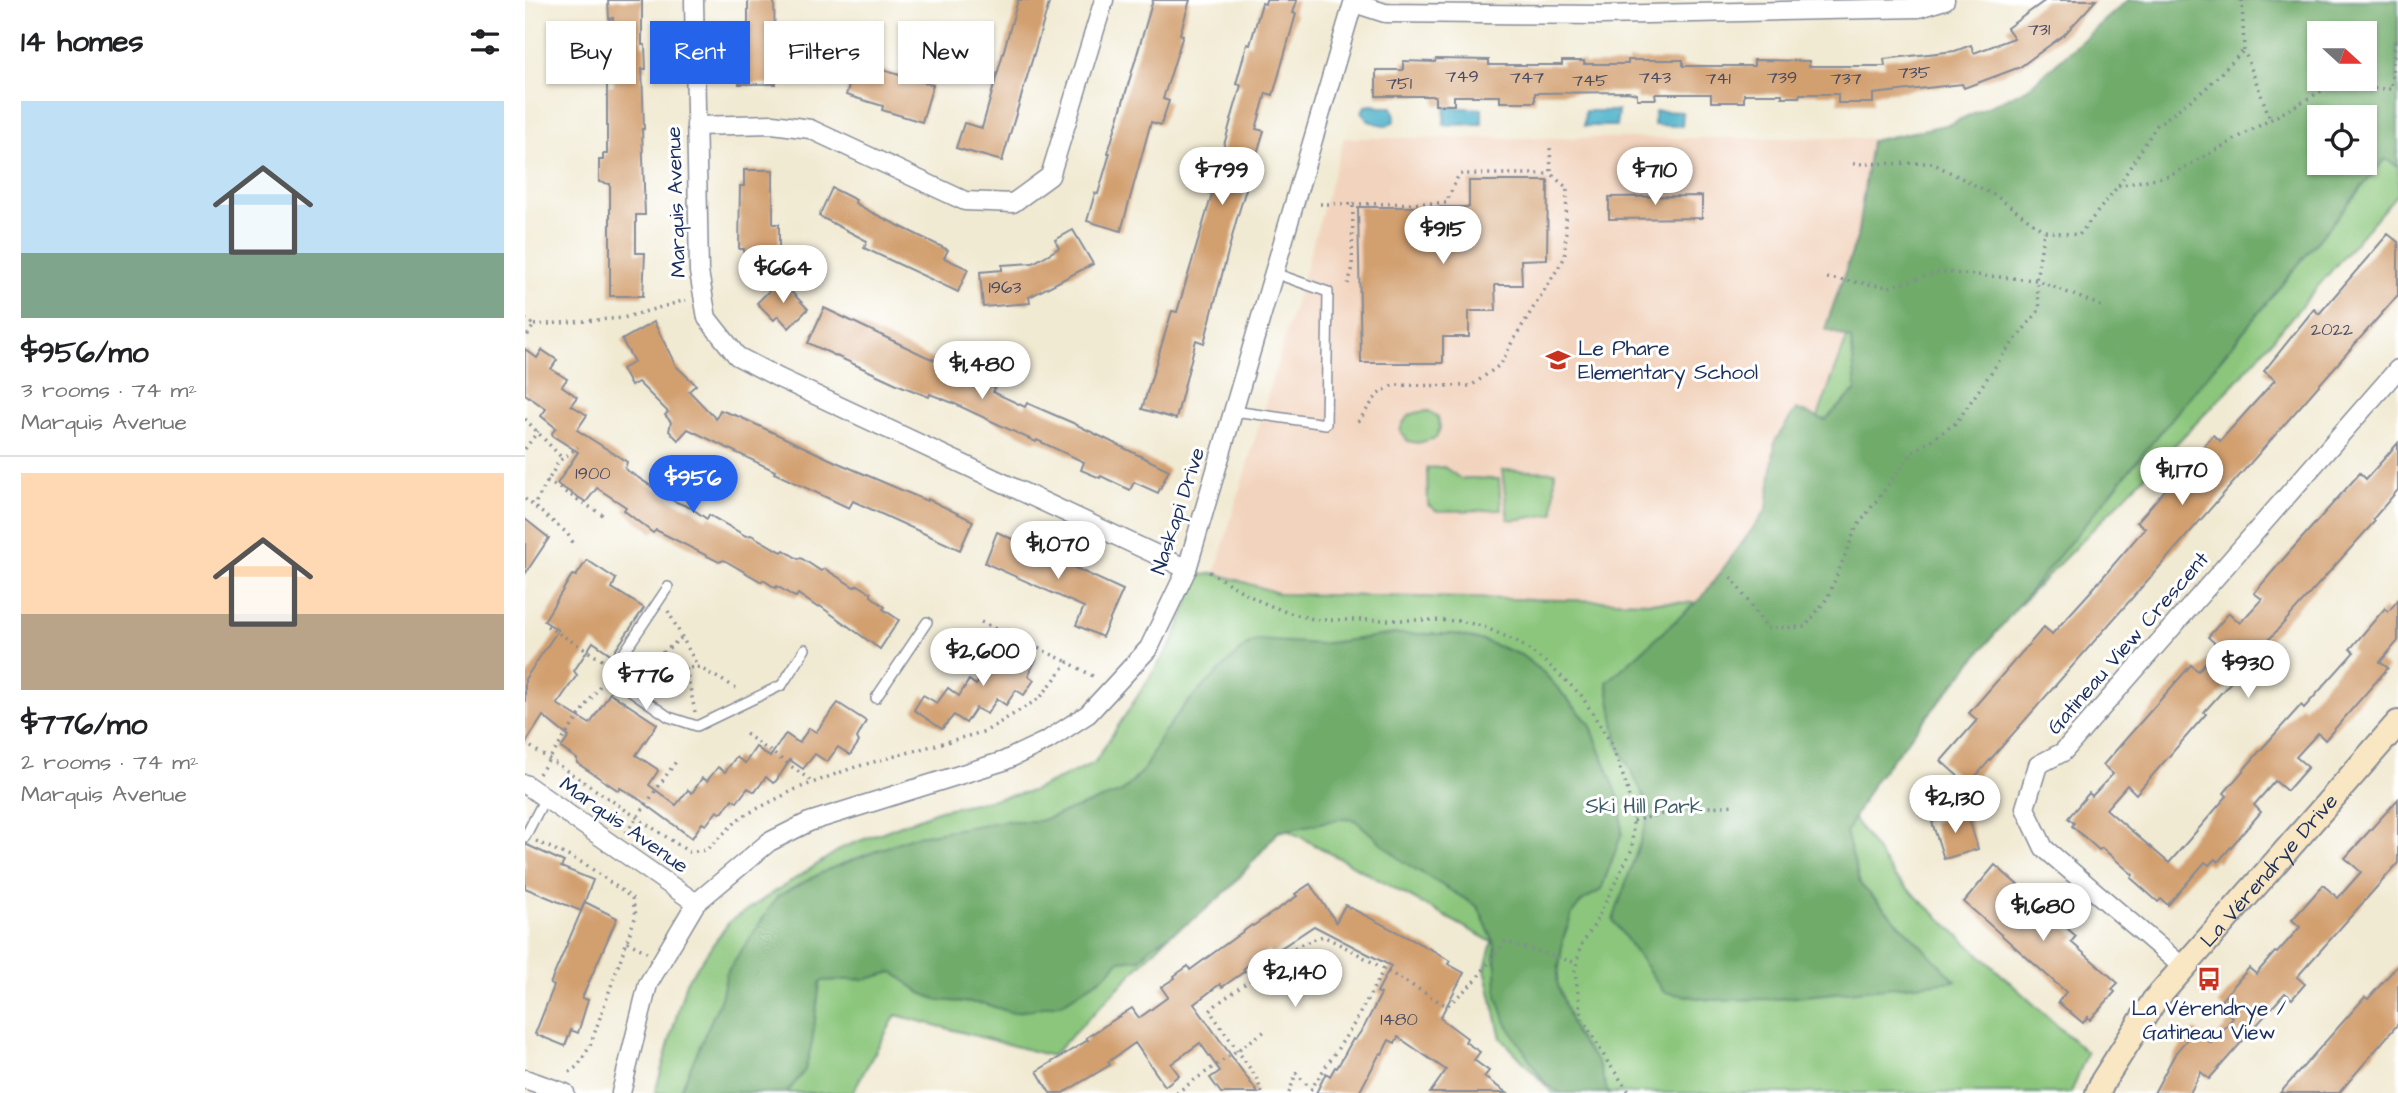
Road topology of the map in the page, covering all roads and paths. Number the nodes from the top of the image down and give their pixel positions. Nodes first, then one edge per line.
1 (694, 0) edge
2 (1104, 0) edge
3 (1945, 0) edge
4 (2242, 0) edge
5 (1354, 1) edge
6 (1603, 8) edge
7 (2395, 37) dead end
8 (2244, 50) junction
9 (2271, 121) junction
10 (695, 126) junction
11 (1550, 147) dead end
12 (1853, 164) dead end
13 (1552, 174) junction
14 (2118, 186) junction
15 (1320, 204) dead end
16 (1353, 204) junction
17 (2045, 231) junction
18 (1274, 272) junction
19 (1827, 278) dead end
20 (2036, 279) junction
21 (1348, 284) dead end
22 (686, 300) dead end
23 (2104, 307) dead end
24 (525, 319) edge
25 (534, 325) junction
26 (525, 339) edge
27 (2398, 369) edge
28 (1234, 411) junction
29 (525, 419) edge
30 (1358, 422) dead end
31 (538, 431) junction
32 (578, 447) dead end
33 (525, 449) edge
34 (562, 458) junction
35 (547, 481) junction
36 (525, 499) edge
37 (537, 509) junction
38 (603, 515) dead end
39 (573, 544) dead end
40 (1187, 569) junction
41 (1209, 572) dead end
42 (1731, 578) dead end
43 (669, 587) dead end
44 (661, 596) junction
45 (927, 622) dead end
46 (981, 622) dead end
47 (547, 626) dead end
48 (681, 638) junction
49 (805, 649) dead end
50 (664, 652) junction
51 (1068, 662) junction
52 (698, 667) junction
53 (686, 668) junction
54 (619, 670) junction
55 (1099, 679) dead end
56 (754, 698) junction
57 (876, 698) dead end
58 (2398, 723) edge
59 (698, 726) junction
60 (746, 734) dead end
61 (525, 743) edge
62 (550, 760) junction
63 (677, 760) dead end
64 (813, 782) junction
65 (527, 785) edge
66 (545, 797) junction
67 (1735, 805) dead end
68 (637, 817) junction
69 (1633, 821) junction
70 (525, 836) edge
71 (616, 847) junction
72 (696, 904) junction
73 (1577, 963) junction
74 (2183, 968) junction
75 (1384, 969) junction
76 (1265, 1031) dead end
77 (1237, 1050) junction
78 (525, 1079) edge
79 (562, 1092) edge
80 (621, 1093) edge
81 (1176, 1093) edge
82 (1262, 1093) edge
83 (1289, 1093) edge
84 (1630, 1093) edge
85 (2098, 1093) edge

1 - 10 street, Marquis Avenue
2 - 10 street
3 - 6 street
4 - 8 path
5 - 6 street
5 - 18 street, Naskapi Drive
7 - 9 path
8 - 9 path
8 - 14 path
9 - 14 path
10 - 40 street, Marquis Avenue
11 - 13 path
12 - 17 path
13 - 16 path
13 - 30 path
14 - 17 path
15 - 16 path
16 - 21 path
17 - 20 path
18 - 28 street, Naskapi Drive
18 - 28 lane
19 - 20 path
20 - 23 path
20 - 42 path
22 - 25 path
24 - 25 path
25 - 26 path
27 - 74 street, Gatineau View Crescent
28 - 40 street, Naskapi Drive
29 - 31 path
31 - 33 path
31 - 34 path
32 - 34 path
34 - 35 path
35 - 37 path
35 - 38 path
36 - 37 path
37 - 39 path
40 - 72 street, Naskapi Drive
41 - 69 path
43 - 44 lane
44 - 48 path
44 - 54 lane
45 - 57 lane
46 - 51 path
47 - 62 path
48 - 50 path
48 - 52 path
49 - 56 lane
50 - 53 path
50 - 54 path
51 - 55 path
51 - 64 path
52 - 53 path
52 - 56 path
53 - 59 path
54 - 59 lane
56 - 59 lane
58 - 74 street, La Vérendrye Drive
60 - 64 path
61 - 62 path
62 - 65 path
62 - 68 path
63 - 68 path
64 - 68 path
65 - 66 street, Marquis Avenue
66 - 70 lane
66 - 71 street, Marquis Avenue
67 - 69 path
68 - 71 path
69 - 73 path
70 - 79 path
71 - 72 street, Marquis Avenue
72 - 80 street, Naskapi Drive
73 - 75 path
73 - 84 path
74 - 85 street, La Vérendrye Drive
75 - 77 path
75 - 83 path
76 - 77 path
77 - 81 path
77 - 82 path
78 - 79 street

